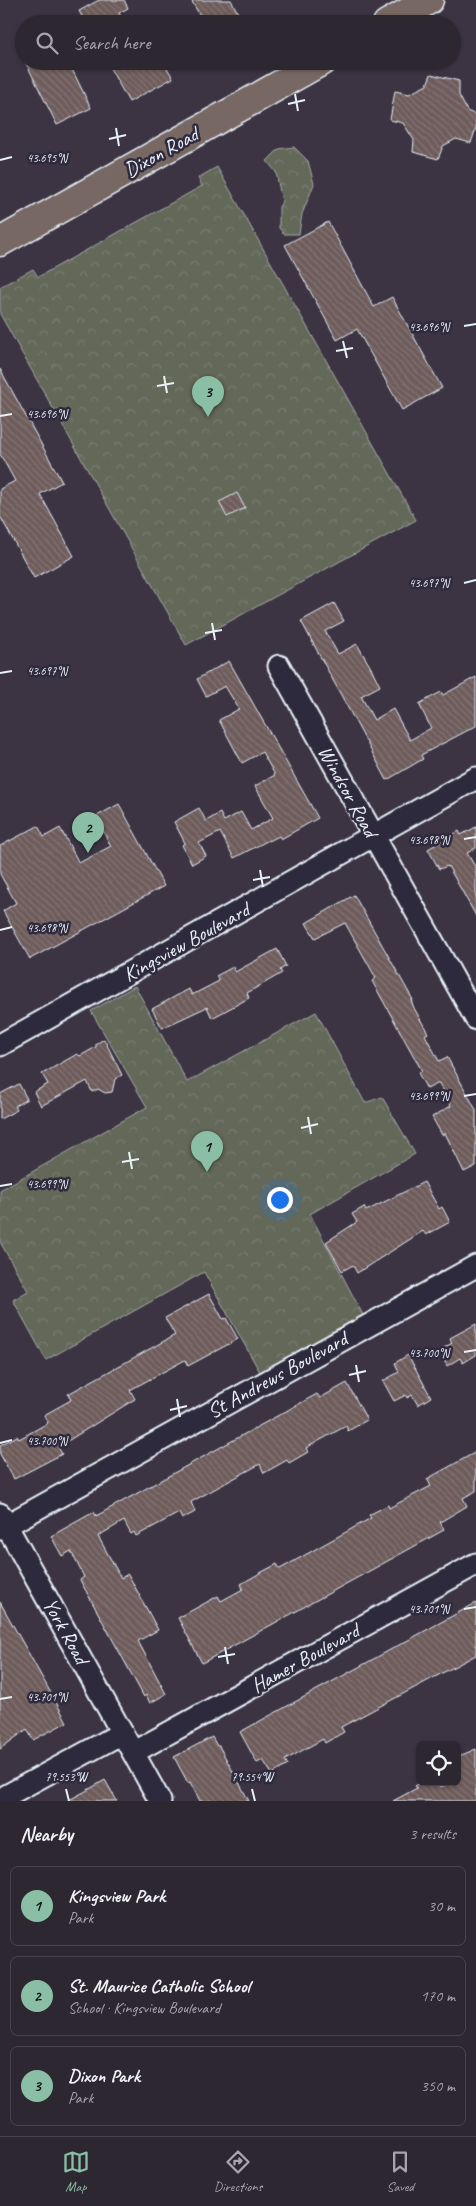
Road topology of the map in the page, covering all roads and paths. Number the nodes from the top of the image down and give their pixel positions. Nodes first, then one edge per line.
1 (429, 0) edge
2 (403, 15) edge
3 (306, 70) edge
4 (0, 242) edge
5 (279, 666) dead end
6 (476, 778) edge
7 (374, 837) junction
8 (476, 1020) edge
9 (0, 1045) edge
10 (476, 1266) edge
11 (2, 1522) edge
12 (476, 1564) edge
13 (122, 1733) junction
14 (134, 1752) junction
15 (2, 1801) edge
16 (160, 1801) edge

1 - 2 main road
3 - 4 main road, Dixon Road
5 - 7 street, Windsor Road
6 - 7 street, Kingsview Boulevard
7 - 8 street, Windsor Road
7 - 9 street, Kingsview Boulevard
10 - 11 street, St Andrews Boulevard
11 - 13 street, York Road
12 - 14 street, Hamer Boulevard
13 - 14 street, York Road
13 - 15 street
14 - 16 street, York Road

